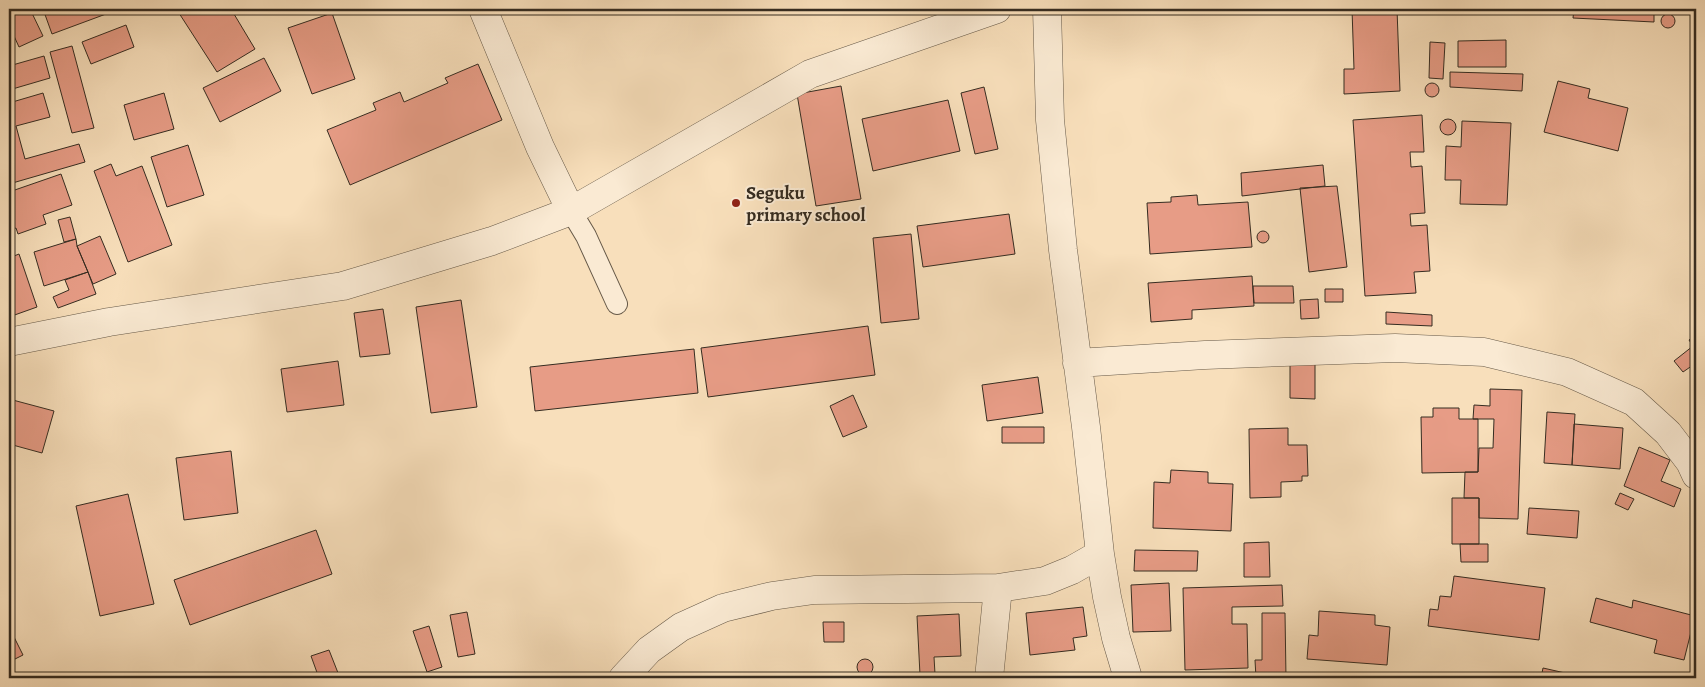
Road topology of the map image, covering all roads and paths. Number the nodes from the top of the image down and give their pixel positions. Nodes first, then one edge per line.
1 (483, 9) edge
2 (997, 9) edge
3 (1047, 9) edge
4 (571, 211) junction
5 (617, 304) dead end
6 (9, 342) edge
7 (1077, 363) junction
8 (1696, 475) edge
9 (1100, 554) junction
10 (998, 588) junction
11 (623, 678) edge
12 (989, 678) edge
13 (1128, 678) edge

1 - 4 street
2 - 4 street
3 - 7 street
4 - 5 lane
4 - 6 street
7 - 8 street
7 - 9 street
9 - 10 street
9 - 13 street
10 - 11 street
10 - 12 street

